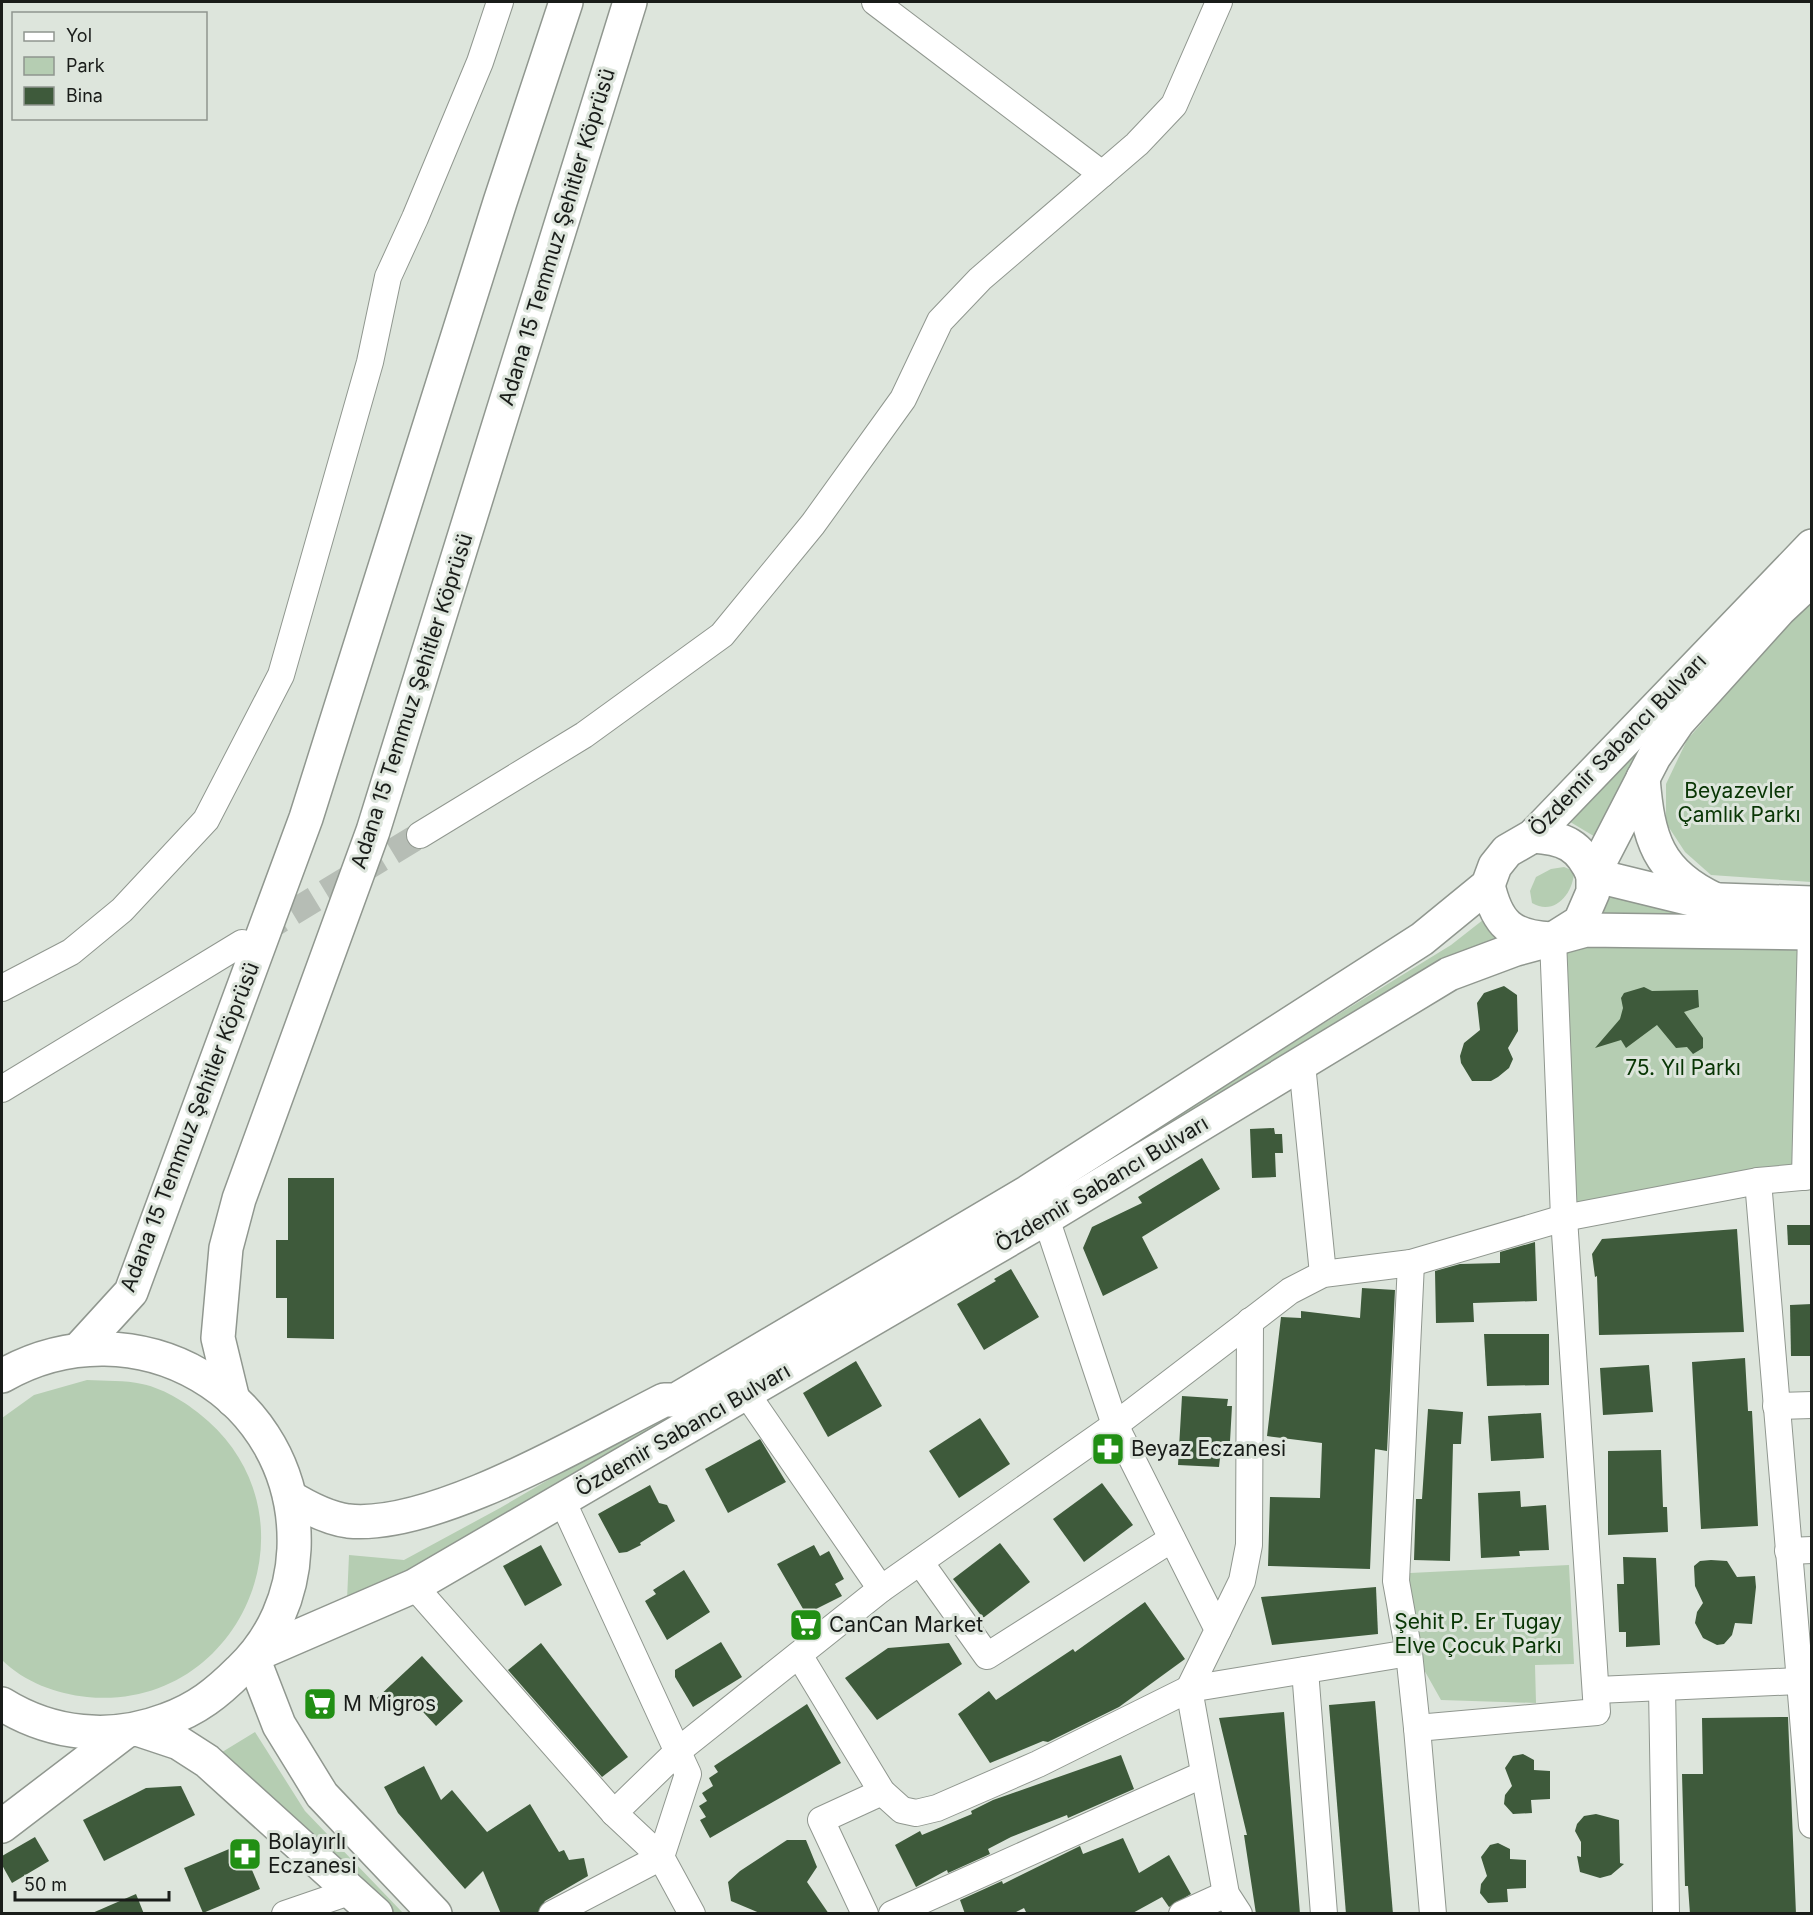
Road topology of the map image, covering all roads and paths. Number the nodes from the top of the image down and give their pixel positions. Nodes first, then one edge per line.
1 (500, 2) edge
2 (566, 2) edge
3 (630, 2) edge
4 (876, 2) edge
5 (1219, 2) edge
6 (1102, 174) junction
7 (1812, 546) edge
8 (1812, 579) edge
9 (1643, 778) junction
10 (420, 835) tunnel mouth
11 (1533, 836) junction
12 (1593, 875) junction
13 (1488, 885) junction
14 (1716, 900) junction
15 (1812, 903) edge
16 (1811, 933) edge
17 (1553, 939) junction
18 (242, 943) tunnel mouth
19 (2, 988) edge
20 (1302, 1064) junction
21 (2, 1089) edge
22 (1808, 1176) edge
23 (1758, 1181) junction
24 (1046, 1218) junction
25 (1564, 1218) junction
26 (1411, 1263) junction
27 (1323, 1274) junction
28 (1250, 1321) junction
29 (79, 1349) junction
30 (2, 1376) edge
31 (746, 1393) junction
32 (233, 1400) junction
33 (1812, 1405) edge
34 (1776, 1406) junction
35 (1115, 1425) junction
36 (290, 1497) junction
37 (562, 1500) junction
38 (1172, 1539) junction
39 (1800, 1551) edge
40 (920, 1562) junction
41 (414, 1586) junction
42 (881, 1589) junction
43 (1218, 1630) junction
44 (1803, 1646) edge
45 (1409, 1653) junction
46 (799, 1655) junction
47 (255, 1656) junction
48 (1305, 1670) junction
49 (1798, 1681) junction
50 (1662, 1688) junction
51 (1189, 1689) junction
52 (1597, 1690) junction
53 (2, 1704) edge
54 (1417, 1728) junction
55 (132, 1731) junction
56 (679, 1750) junction
57 (1202, 1775) junction
58 (882, 1792) junction
59 (614, 1813) junction
60 (1812, 1825) edge
61 (2, 1826) edge
62 (661, 1857) junction
63 (352, 1891) junction
64 (1232, 1904) edge
65 (285, 1914) edge
66 (376, 1914) edge
67 (435, 1914) edge
68 (552, 1914) edge
69 (692, 1914) edge
70 (865, 1914) edge
71 (892, 1914) edge
72 (1182, 1914) edge
73 (1324, 1914) edge
74 (1433, 1914) edge
75 (1666, 1914) edge

1 - 19 street
2 - 29 main road, Adana 15 Temmuz Şehitler Köprüsü
3 - 32 main road, Adana 15 Temmuz Şehitler Köprüsü
4 - 6 street
5 - 6 street
6 - 10 street
7 - 11 main road, Özdemir Sabancı Bulvarı
8 - 9 main road, Özdemir Sabancı Bulvarı
9 - 12 main road, Özdemir Sabancı Bulvarı
9 - 14 main road
11 - 12 main road
11 - 13 main road, Özdemir Sabancı Bulvarı
12 - 14 main road
12 - 17 main road, Özdemir Sabancı Bulvarı
13 - 17 main road
13 - 36 main road, Özdemir Sabancı Bulvarı
14 - 15 main road
16 - 17 main road
16 - 22 street
17 - 20 main road, Özdemir Sabancı Bulvarı
17 - 25 street
18 - 21 street
20 - 24 main road, Özdemir Sabancı Bulvarı
20 - 27 street
22 - 23 street
23 - 25 street
23 - 34 street
24 - 31 main road, Özdemir Sabancı Bulvarı
24 - 35 street
25 - 26 street
25 - 52 street
26 - 27 street
26 - 45 street
27 - 28 street
28 - 35 street
28 - 43 street
29 - 30 main road
29 - 32 main road
31 - 37 main road, Özdemir Sabancı Bulvarı
31 - 42 street
32 - 36 main road
33 - 34 street
34 - 39 street
35 - 38 street
35 - 40 street
36 - 47 main road
37 - 41 main road, Özdemir Sabancı Bulvarı
37 - 56 street
38 - 40 street
38 - 43 street
39 - 44 street
40 - 42 street
41 - 47 main road, Özdemir Sabancı Bulvarı
41 - 59 street
42 - 46 street
43 - 51 street
44 - 49 street
45 - 48 street
45 - 54 street
46 - 56 street
46 - 58 street
47 - 55 main road
47 - 67 main road
48 - 51 street
48 - 73 street
49 - 50 street
49 - 60 street
50 - 52 street
50 - 75 street
51 - 57 street
51 - 58 street
52 - 54 street
53 - 55 main road
54 - 74 street
55 - 61 main road
55 - 63 main road
56 - 59 street
56 - 62 street
57 - 64 street
57 - 71 street
58 - 70 street
59 - 62 street
62 - 68 street
62 - 69 street
63 - 65 street
63 - 66 main road
64 - 72 street

